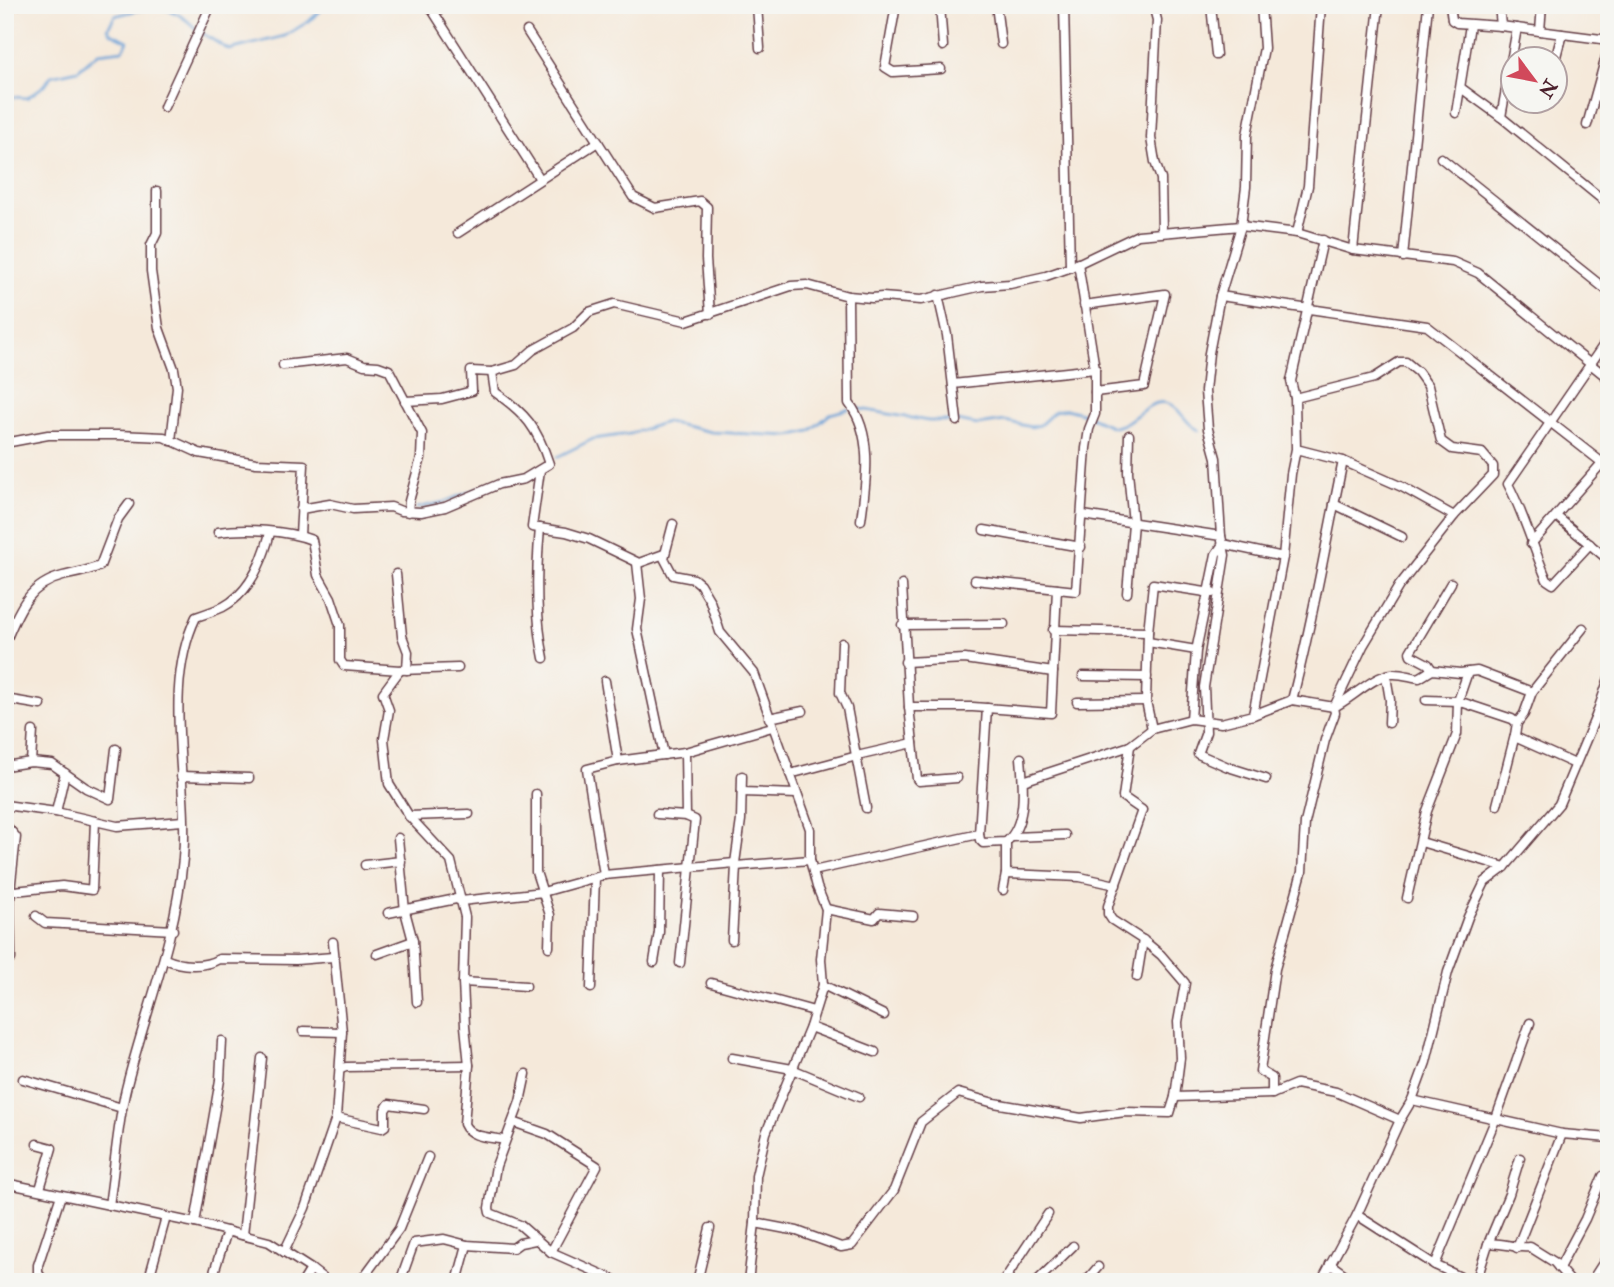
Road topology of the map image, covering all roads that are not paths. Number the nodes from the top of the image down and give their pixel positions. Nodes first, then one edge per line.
1 (18, 5) edge
2 (211, 5) edge
3 (757, 5) edge
4 (896, 5) edge
5 (940, 5) edge
6 (996, 5) edge
7 (1064, 5) edge
8 (1153, 5) edge
9 (1211, 5) edge
10 (1261, 5) edge
11 (1321, 5) edge
12 (1379, 5) edge
13 (1428, 5) edge
14 (1450, 5) edge
15 (1499, 5) edge
16 (1542, 5) edge
17 (5, 8) edge
18 (431, 8) dead end
19 (1471, 25) junction
20 (1501, 26) junction
21 (1517, 28) junction
22 (1541, 31) junction
23 (527, 32) dead end
24 (1562, 34) junction
25 (1609, 40) edge
26 (1001, 44) dead end
27 (943, 46) dead end
28 (1559, 46) edge
29 (1609, 46) edge
30 (760, 48) dead end
31 (1216, 55) dead end
32 (941, 69) dead end
33 (1461, 88) junction
34 (164, 107) dead end
35 (1456, 113) dead end
36 (1501, 117) junction
37 (1587, 125) dead end
38 (598, 142) junction
39 (1441, 158) dead end
40 (540, 179) junction
41 (156, 191) dead end
42 (1609, 205) edge
43 (1241, 226) junction
44 (1162, 232) junction
45 (458, 233) dead end
46 (1297, 233) junction
47 (1323, 240) junction
48 (1353, 250) junction
49 (1403, 257) junction
50 (1074, 265) junction
51 (1609, 292) edge
52 (938, 295) junction
53 (848, 296) junction
54 (1220, 296) junction
55 (1084, 305) junction
56 (1307, 310) junction
57 (710, 314) junction
58 (1609, 337) edge
59 (283, 365) dead end
60 (1591, 365) junction
61 (1095, 369) junction
62 (492, 373) junction
63 (1609, 379) edge
64 (953, 384) junction
65 (1095, 392) junction
66 (1296, 398) junction
67 (405, 401) junction
68 (957, 421) dead end
69 (1550, 424) junction
70 (1129, 435) dead end
71 (171, 442) junction
72 (5, 443) edge
73 (1296, 449) junction
74 (1343, 461) junction
75 (1606, 466) edge
76 (540, 470) junction
77 (129, 504) dead end
78 (1334, 504) junction
79 (301, 509) junction
80 (408, 512) junction
81 (1083, 515) junction
82 (1454, 516) junction
83 (1556, 516) junction
84 (861, 520) dead end
85 (1132, 523) junction
86 (673, 524) dead end
87 (540, 528) junction
88 (984, 530) dead end
89 (218, 532) dead end
90 (270, 533) junction
91 (300, 535) junction
92 (1402, 537) dead end
93 (1222, 540) junction
94 (1531, 544) junction
95 (1590, 544) junction
96 (1081, 547) junction
97 (664, 554) junction
98 (1283, 557) junction
99 (1605, 557) dead end
100 (637, 563) junction
101 (397, 574) dead end
102 (975, 580) dead end
103 (1451, 583) dead end
104 (902, 585) dead end
105 (1056, 589) junction
106 (1127, 593) dead end
107 (1207, 593) junction
108 (1218, 594) junction
109 (1004, 624) dead end
110 (902, 625) junction
111 (1583, 628) dead end
112 (1053, 630) junction
113 (1148, 632) junction
114 (1148, 642) junction
115 (5, 643) edge
116 (842, 643) dead end
117 (1196, 650) junction
118 (1208, 652) junction
119 (544, 658) dead end
120 (905, 662) junction
121 (458, 668) dead end
122 (403, 670) junction
123 (1432, 670) junction
124 (1053, 672) junction
125 (1468, 672) junction
126 (1083, 676) dead end
127 (1386, 676) junction
128 (1147, 677) junction
129 (1609, 678) edge
130 (606, 681) dead end
131 (1532, 692) junction
132 (5, 699) edge
133 (1292, 700) junction
134 (1426, 700) dead end
135 (1146, 701) junction
136 (1458, 701) junction
137 (1077, 702) dead end
138 (41, 705) dead end
139 (909, 707) junction
140 (1334, 707) junction
141 (987, 708) junction
142 (803, 711) dead end
143 (1253, 715) junction
144 (1191, 719) junction
145 (1205, 720) junction
146 (771, 723) junction
147 (1390, 723) dead end
148 (1517, 723) junction
149 (1152, 729) junction
150 (33, 731) dead end
151 (1515, 735) junction
152 (913, 743) junction
153 (1130, 746) junction
154 (116, 749) dead end
155 (685, 752) junction
156 (664, 755) junction
157 (856, 756) junction
158 (1021, 758) dead end
159 (618, 761) junction
160 (31, 762) junction
161 (1574, 764) junction
162 (5, 766) edge
163 (65, 773) junction
164 (790, 775) junction
165 (181, 776) junction
166 (742, 776) dead end
167 (248, 778) dead end
168 (957, 778) dead end
169 (1266, 779) dead end
170 (1023, 781) junction
171 (742, 792) junction
172 (536, 794) dead end
173 (797, 794) junction
174 (5, 805) edge
175 (1497, 805) dead end
176 (866, 808) dead end
177 (56, 812) junction
178 (469, 814) dead end
179 (657, 814) dead end
180 (408, 816) junction
181 (686, 816) junction
182 (95, 821) junction
183 (183, 821) junction
184 (5, 824) edge
185 (979, 834) junction
186 (1065, 835) dead end
187 (398, 838) dead end
188 (1009, 840) junction
189 (1421, 842) junction
190 (810, 860) junction
191 (401, 861) junction
192 (735, 864) junction
193 (365, 865) dead end
194 (688, 866) junction
195 (1505, 867) junction
196 (660, 870) junction
197 (813, 870) junction
198 (1006, 874) junction
199 (599, 876) junction
200 (1116, 885) junction
201 (1003, 890) dead end
202 (8, 892) edge
203 (543, 892) junction
204 (1407, 898) dead end
205 (461, 901) junction
206 (827, 909) junction
207 (405, 911) junction
208 (388, 913) dead end
209 (36, 916) dead end
210 (913, 916) dead end
211 (173, 930) junction
212 (8, 935) edge
213 (732, 940) dead end
214 (1143, 940) junction
215 (413, 941) junction
216 (333, 942) dead end
217 (549, 947) dead end
218 (377, 954) dead end
219 (332, 957) junction
220 (10, 959) dead end
221 (165, 959) junction
222 (654, 962) dead end
223 (680, 963) dead end
224 (1137, 977) dead end
225 (463, 982) junction
226 (711, 983) dead end
227 (823, 985) junction
228 (526, 986) dead end
229 (591, 988) dead end
230 (417, 1002) dead end
231 (814, 1011) junction
232 (884, 1015) dead end
233 (1530, 1023) dead end
234 (810, 1027) junction
235 (303, 1031) dead end
236 (342, 1032) junction
237 (222, 1041) dead end
238 (875, 1052) dead end
239 (262, 1058) dead end
240 (732, 1058) dead end
241 (469, 1065) junction
242 (341, 1069) junction
243 (792, 1069) junction
244 (526, 1074) dead end
245 (23, 1079) dead end
246 (1272, 1094) junction
247 (859, 1097) dead end
248 (1175, 1097) junction
249 (1412, 1100) junction
250 (122, 1108) junction
251 (424, 1109) dead end
252 (336, 1118) junction
253 (1496, 1118) junction
254 (1399, 1120) junction
255 (513, 1122) junction
256 (1562, 1134) junction
257 (1609, 1138) edge
258 (504, 1140) junction
259 (37, 1144) dead end
260 (428, 1157) dead end
261 (1520, 1158) dead end
262 (1603, 1176) dead end
263 (5, 1183) edge
264 (40, 1189) junction
265 (61, 1195) junction
266 (109, 1205) junction
267 (1048, 1214) dead end
268 (1357, 1215) junction
269 (166, 1217) junction
270 (195, 1223) junction
271 (755, 1223) junction
272 (710, 1228) dead end
273 (227, 1231) junction
274 (243, 1235) junction
275 (535, 1240) junction
276 (1488, 1244) junction
277 (467, 1245) junction
278 (1073, 1246) dead end
279 (1517, 1248) junction
280 (284, 1252) junction
281 (551, 1252) junction
282 (1609, 1254) edge
283 (1330, 1264) junction
284 (1435, 1265) junction
285 (1098, 1267) dead end
286 (1559, 1268) junction
287 (312, 1269) junction
288 (51, 1282) edge
289 (148, 1282) edge
290 (211, 1282) edge
291 (303, 1282) edge
292 (328, 1282) edge
293 (360, 1282) edge
294 (400, 1282) edge
295 (457, 1282) edge
296 (619, 1282) edge
297 (697, 1282) edge
298 (748, 1282) edge
299 (1003, 1282) edge
300 (1036, 1282) edge
301 (1085, 1282) edge
302 (1321, 1282) edge
303 (1355, 1282) edge
304 (1474, 1282) edge
305 (1571, 1282) edge
306 (1591, 1282) edge

1 - 17 street
2 - 34 street
3 - 30 street
4 - 32 street
5 - 27 street
6 - 26 street
7 - 50 street
8 - 44 street
9 - 31 street
10 - 43 street
11 - 46 street
12 - 48 street
13 - 49 street
14 - 19 street
15 - 20 street
16 - 22 street
18 - 40 street
19 - 20 street
19 - 33 street
20 - 21 street
21 - 22 street
21 - 36 street
22 - 24 street
23 - 38 street
24 - 25 street
24 - 28 street
29 - 37 street
33 - 35 street
33 - 36 street
36 - 42 street
38 - 40 street
38 - 57 street
39 - 51 street
40 - 45 street
41 - 71 street
43 - 44 street
43 - 46 street
43 - 54 street
44 - 50 street
46 - 47 street
47 - 48 street
47 - 56 street
48 - 49 street
49 - 60 street
50 - 52 street
50 - 55 street
52 - 53 street
52 - 64 street
53 - 57 street
53 - 84 street
54 - 56 street
54 - 93 street
55 - 61 street
55 - 65 street
56 - 66 street
56 - 69 street
57 - 62 street
58 - 60 street
59 - 67 street
60 - 63 street
60 - 69 street
61 - 64 street
61 - 65 street
62 - 67 street
62 - 76 street
64 - 68 street
65 - 81 street
66 - 73 street
66 - 82 street
67 - 80 street
69 - 75 street
69 - 94 street
70 - 85 street
71 - 72 street
71 - 79 street
73 - 74 street
73 - 98 street
74 - 78 street
74 - 82 street
75 - 83 street
76 - 80 street
76 - 87 street
77 - 115 street
78 - 92 street
78 - 133 street
79 - 80 street
79 - 91 street
81 - 85 street
81 - 96 street
82 - 140 street
83 - 94 street
83 - 95 street
85 - 93 street
85 - 106 street
86 - 97 street
87 - 100 street
87 - 119 street
88 - 96 street
89 - 90 street
90 - 91 street
90 - 165 street
91 - 122 street
93 - 98 street
93 - 107 street
93 - 108 street
94 - 95 street
95 - 99 street
96 - 105 street
97 - 100 street
97 - 146 street
98 - 143 street
100 - 156 street
101 - 122 street
102 - 105 street
103 - 123 street
104 - 110 street
105 - 112 street
107 - 108 street
107 - 113 street
107 - 117 street
108 - 118 street
109 - 110 street
110 - 120 street
111 - 131 street
112 - 113 street
112 - 124 street
113 - 114 street
114 - 117 street
114 - 128 street
116 - 157 street
117 - 118 street
117 - 144 street
118 - 145 street
120 - 124 street
120 - 139 street
121 - 122 street
122 - 180 street
123 - 125 street
123 - 127 street
124 - 141 street
125 - 131 street
125 - 136 street
126 - 128 street
127 - 140 street
127 - 147 street
128 - 135 street
129 - 161 street
130 - 159 street
131 - 148 street
132 - 138 street
133 - 140 street
133 - 143 street
134 - 136 street
135 - 137 street
135 - 149 street
136 - 148 street
136 - 189 street
139 - 141 street
139 - 152 street
140 - 246 street
141 - 185 street
142 - 146 street
143 - 145 street
144 - 145 street
144 - 149 street
145 - 169 street
146 - 155 street
146 - 164 street
148 - 151 street
149 - 153 street
150 - 160 street
151 - 161 street
151 - 175 street
152 - 157 street
152 - 168 street
153 - 170 street
153 - 200 street
154 - 163 street
155 - 156 street
155 - 181 street
156 - 159 street
157 - 164 street
157 - 176 street
158 - 170 street
159 - 199 street
160 - 162 street
160 - 163 street
161 - 195 street
163 - 177 street
164 - 173 street
165 - 167 street
165 - 183 street
166 - 171 street
170 - 188 street
171 - 173 street
171 - 192 street
172 - 203 street
173 - 190 street
174 - 177 street
177 - 182 street
178 - 180 street
179 - 181 street
180 - 205 street
181 - 194 street
182 - 183 street
182 - 202 street
183 - 211 street
184 - 202 street
185 - 188 street
185 - 197 street
186 - 188 street
187 - 191 street
188 - 198 street
189 - 195 street
189 - 204 street
190 - 192 street
190 - 197 street
191 - 193 street
191 - 207 street
192 - 194 street
192 - 213 street
194 - 196 street
194 - 223 street
195 - 249 street
196 - 199 street
196 - 222 street
197 - 206 street
198 - 200 street
198 - 201 street
199 - 203 street
199 - 229 street
200 - 214 street
202 - 212 street
203 - 205 street
203 - 217 street
205 - 207 street
205 - 225 street
206 - 210 street
206 - 227 street
207 - 208 street
207 - 215 street
209 - 211 street
211 - 221 street
212 - 220 street
214 - 224 street
214 - 248 street
215 - 218 street
215 - 230 street
216 - 219 street
219 - 221 street
219 - 236 street
221 - 250 street
225 - 228 street
225 - 241 street
226 - 231 street
227 - 231 street
227 - 232 street
231 - 234 street
233 - 253 street
234 - 238 street
234 - 243 street
235 - 236 street
236 - 242 street
237 - 270 street
239 - 274 street
240 - 243 street
241 - 242 street
241 - 258 street
242 - 252 street
243 - 247 street
243 - 271 street
244 - 255 street
245 - 250 street
246 - 248 street
246 - 254 street
248 - 271 street
249 - 253 street
249 - 254 street
250 - 266 street
251 - 252 street
252 - 280 street
253 - 256 street
253 - 284 street
254 - 268 street
255 - 258 street
255 - 281 street
256 - 257 street
256 - 279 street
258 - 275 street
259 - 264 street
260 - 293 street
261 - 276 street
262 - 286 street
263 - 264 street
264 - 265 street
265 - 266 street
265 - 288 street
266 - 269 street
267 - 299 street
268 - 283 street
268 - 284 street
269 - 270 street
269 - 289 street
270 - 273 street
271 - 298 street
272 - 297 street
273 - 274 street
273 - 290 street
274 - 280 street
275 - 277 street
275 - 281 street
276 - 279 street
276 - 304 street
277 - 294 street
277 - 295 street
278 - 300 street
279 - 286 street
280 - 287 street
281 - 296 street
282 - 306 street
283 - 302 street
283 - 303 street
284 - 304 street
285 - 301 street
286 - 305 street
287 - 291 street
287 - 292 street

